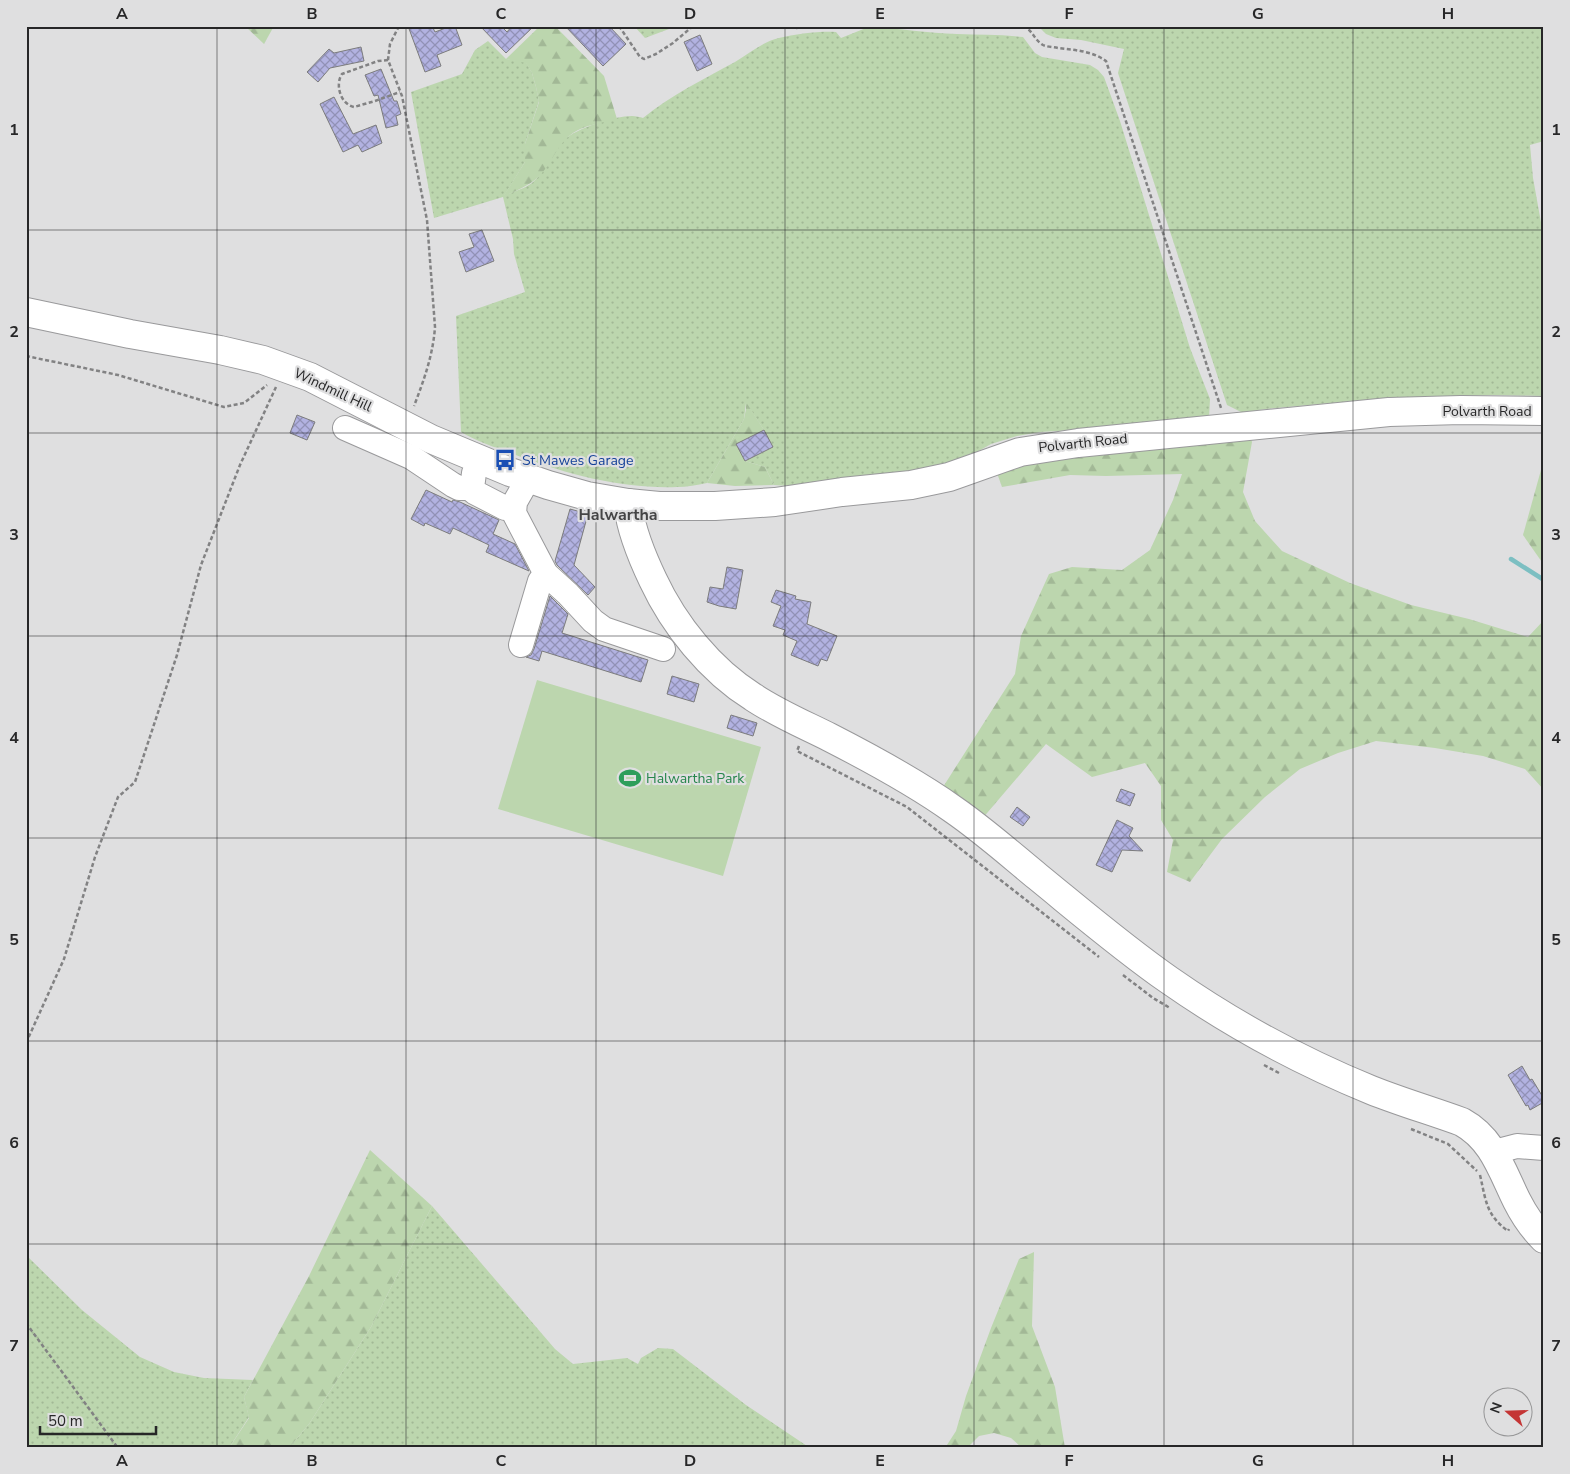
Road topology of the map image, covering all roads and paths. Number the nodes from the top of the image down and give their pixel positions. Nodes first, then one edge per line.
1 (399, 26) edge
2 (619, 26) edge
3 (693, 26) edge
4 (770, 26) edge
5 (812, 26) edge
6 (1023, 26) edge
7 (388, 60) junction
8 (400, 92) junction
9 (26, 312) edge
10 (26, 356) edge
11 (280, 375) junction
12 (1544, 411) edge
13 (406, 426) junction
14 (345, 428) dead end
15 (1226, 429) junction
16 (478, 459) junction
17 (528, 479) junction
18 (472, 488) junction
19 (628, 503) junction
20 (514, 508) junction
21 (546, 574) junction
22 (522, 646) dead end
23 (663, 649) dead end
24 (26, 1043) edge
25 (1544, 1148) edge
26 (1494, 1152) junction
27 (1544, 1239) edge
28 (26, 1323) edge
29 (118, 1448) edge

1 - 7 path
2 - 3 path
4 - 5 path
6 - 15 path
7 - 8 path
7 - 8 path
8 - 13 path
9 - 11 main road, Windmill Hill
10 - 11 path
11 - 13 main road, Windmill Hill
11 - 24 path
12 - 15 main road, Polvarth Road
13 - 16 main road, Windmill Hill
14 - 18 street
15 - 19 main road, Polvarth Road
16 - 17 main road, Windmill Hill
16 - 18 street
17 - 19 main road, Windmill Hill
17 - 20 street
18 - 20 street
19 - 26 main road
20 - 21 street
21 - 22 street
21 - 23 street
25 - 26 street
26 - 27 main road
28 - 29 path

